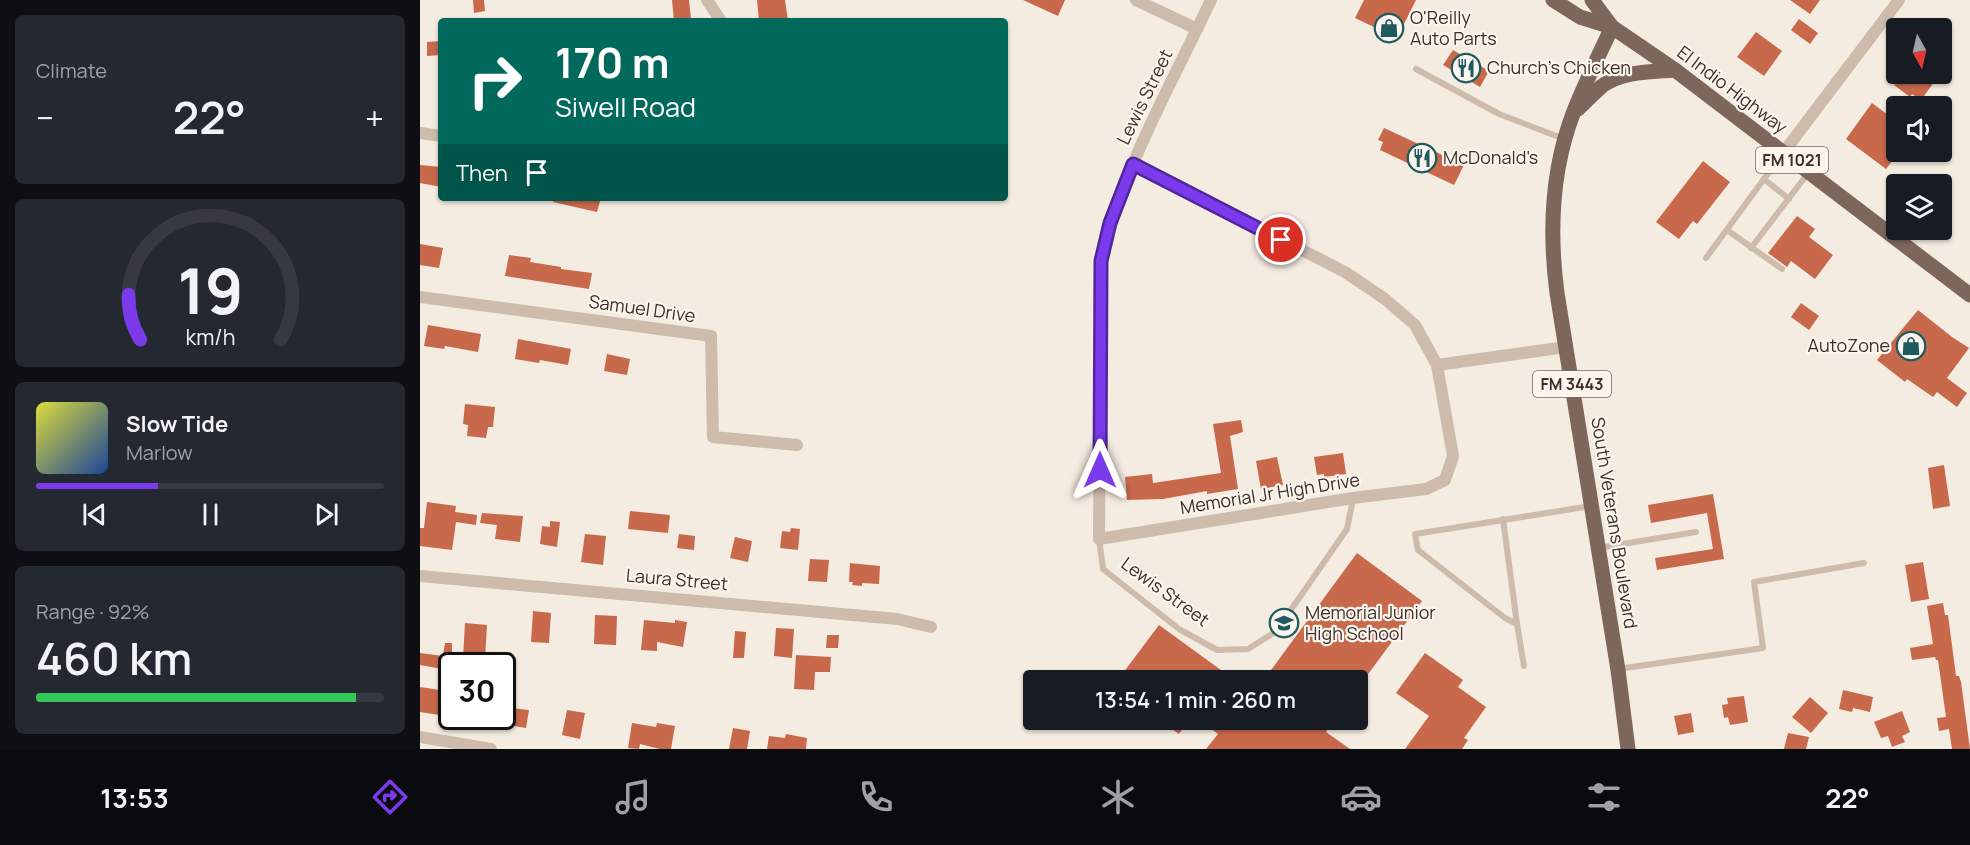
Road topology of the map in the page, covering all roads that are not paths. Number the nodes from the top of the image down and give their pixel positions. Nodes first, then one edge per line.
1 (707, 0) edge
2 (1136, 0) edge
3 (1211, 0) edge
4 (1553, 0) edge
5 (1592, 0) edge
6 (1899, 0) edge
7 (719, 18) edge
8 (1612, 27) junction
9 (1197, 29) junction
10 (1416, 69) dead end
11 (1675, 70) junction
12 (1573, 113) junction
13 (420, 132) edge
14 (438, 135) edge
15 (1565, 139) junction
16 (1783, 153) junction
17 (1133, 164) junction
18 (1809, 172) junction
19 (1764, 179) junction
20 (1789, 199) junction
21 (1727, 231) junction
22 (1751, 248) junction
23 (1706, 258) dead end
24 (1782, 269) dead end
25 (1970, 295) edge
26 (420, 297) edge
27 (1566, 347) junction
28 (1437, 365) junction
29 (797, 445) dead end
30 (1353, 498) junction
31 (1592, 506) junction
32 (1503, 519) junction
33 (1696, 532) dead end
34 (1099, 539) junction
35 (1598, 548) junction
36 (1864, 563) dead end
37 (420, 576) edge
38 (1517, 624) junction
39 (931, 627) dead end
40 (1524, 666) dead end
41 (1618, 670) junction
42 (420, 737) edge
43 (491, 749) edge
44 (1628, 749) edge

1 - 7 street
2 - 9 street
3 - 9 street, Lewis Street
4 - 8 main road, El Indio Highway / FM 1021
5 - 8 main road, El Indio Highway / FM 1021
6 - 16 street
8 - 11 main road, El Indio Highway / FM 1021
8 - 12 main road, South Veterans Boulevard / FM 3443
9 - 17 street, Lewis Street
10 - 15 lane
11 - 12 main road
11 - 16 main road, El Indio Highway / FM 1021
12 - 15 main road, South Veterans Boulevard / FM 3443
13 - 14 street
15 - 27 main road, South Veterans Boulevard / FM 3443
16 - 18 main road, El Indio Highway / FM 1021
16 - 19 lane
17 - 28 street
17 - 34 street, Lewis Street
18 - 20 lane
18 - 25 main road, El Indio Highway / FM 1021
19 - 20 lane
19 - 21 lane
20 - 22 lane
21 - 22 lane
21 - 23 lane
22 - 24 lane
26 - 29 street, Samuel Drive
27 - 28 street
27 - 31 main road, South Veterans Boulevard / FM 3443
28 - 30 street, Memorial Jr High Drive
30 - 34 street, Memorial Jr High Drive
30 - 34 lane, Lewis Street
31 - 32 lane
31 - 35 main road, South Veterans Boulevard / FM 3443
32 - 38 lane
32 - 38 lane
33 - 35 lane
35 - 41 main road, South Veterans Boulevard / FM 3443
36 - 41 lane
37 - 39 street, Laura Street
38 - 40 lane
41 - 44 main road, South Veterans Boulevard / FM 3443
42 - 43 street

